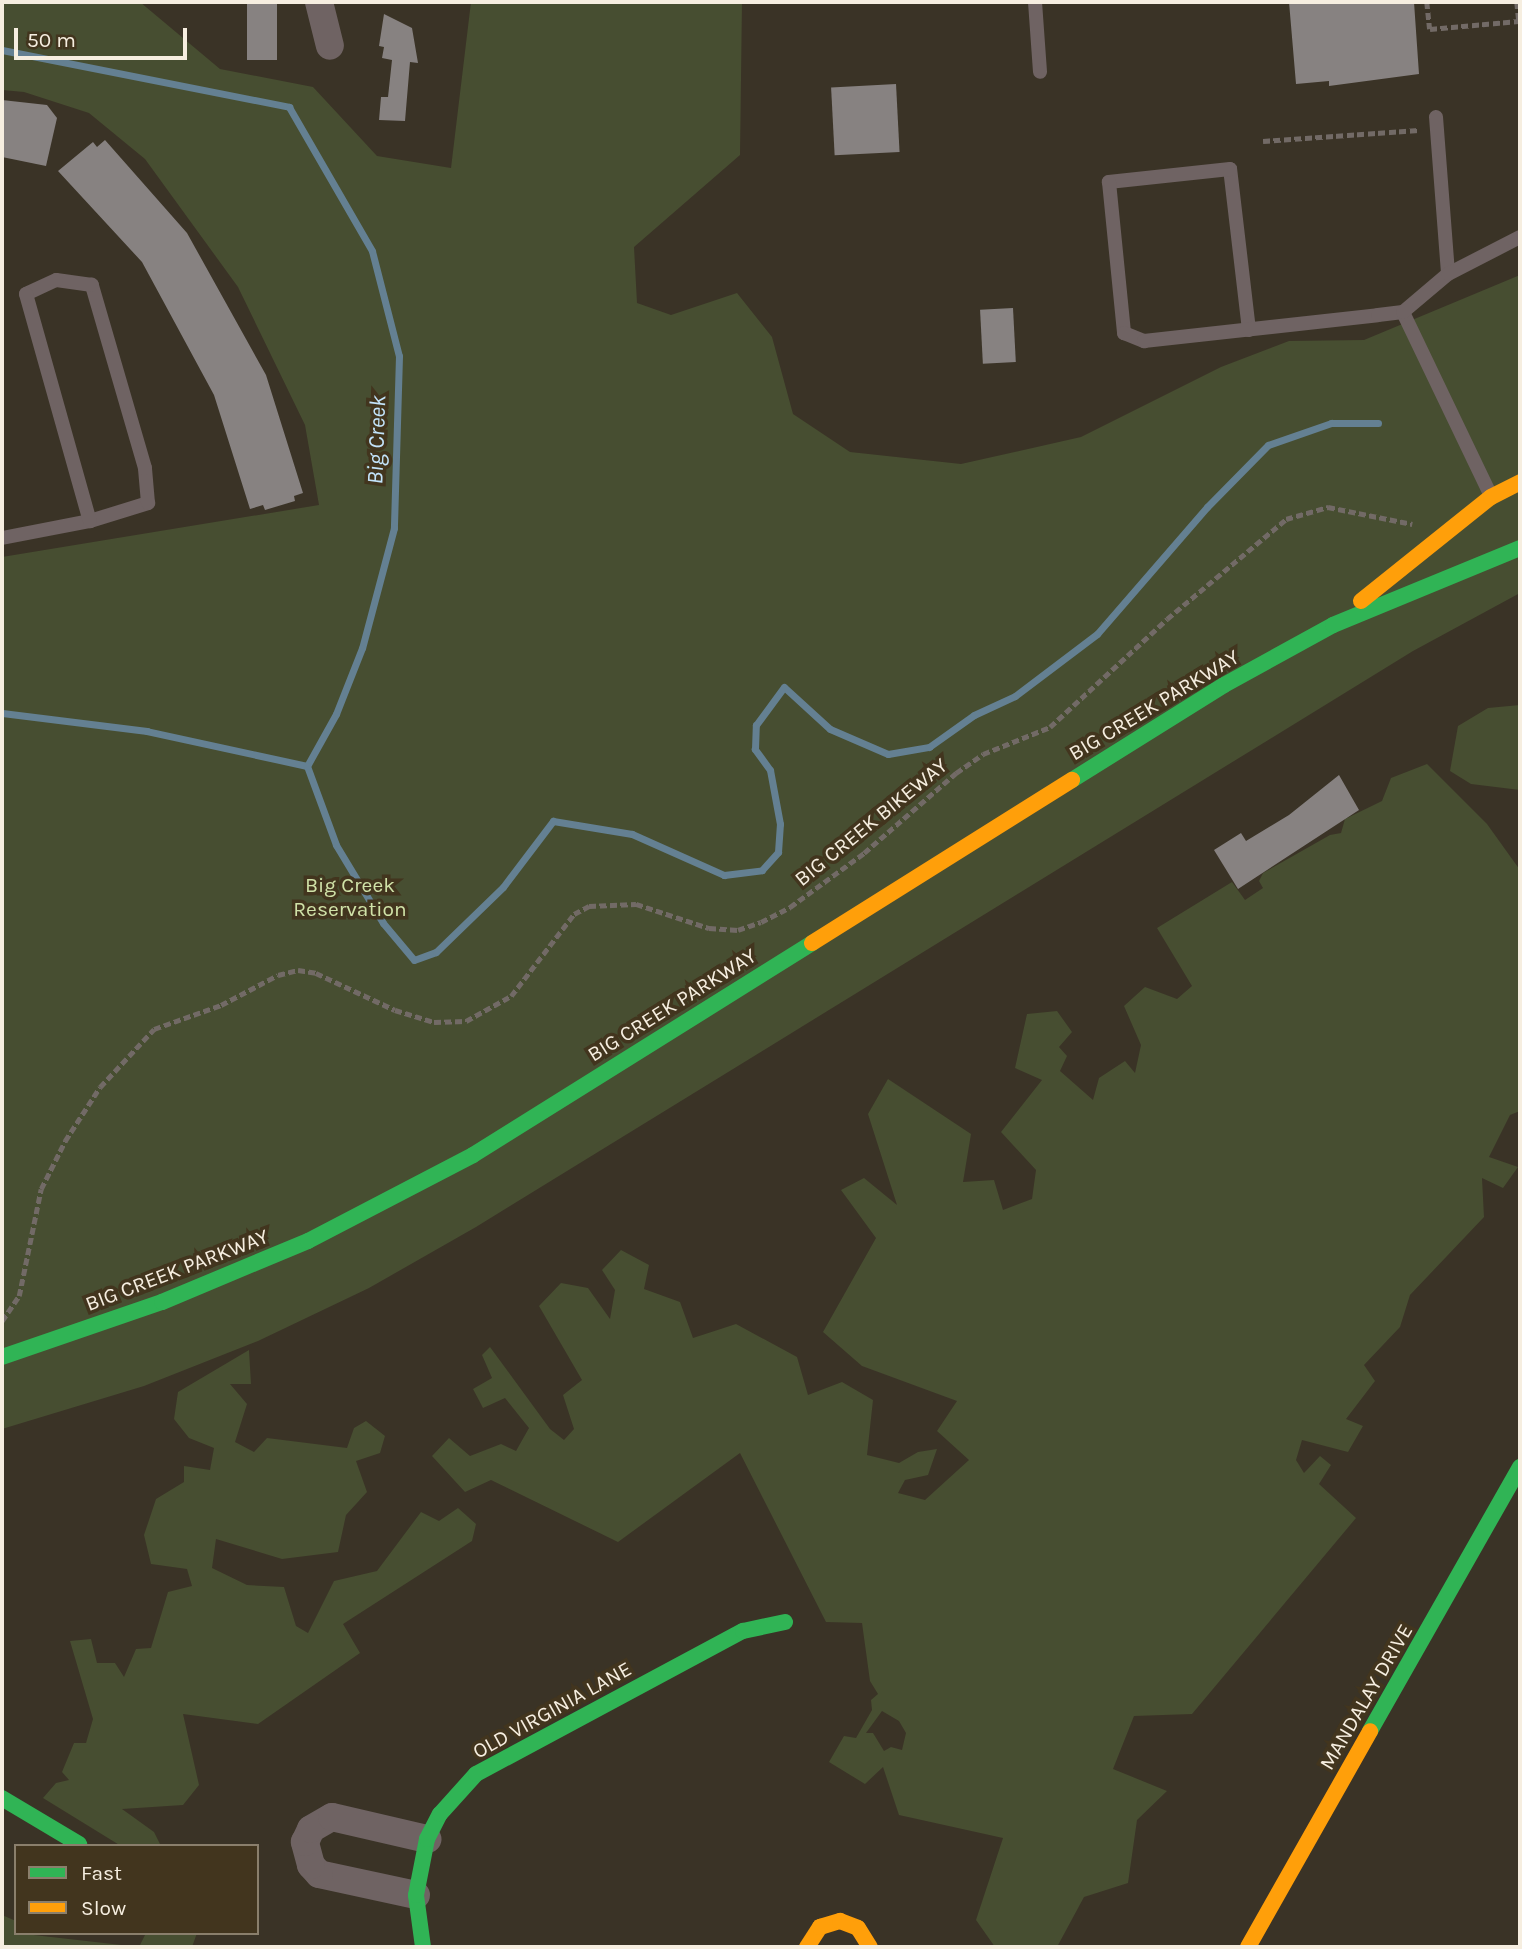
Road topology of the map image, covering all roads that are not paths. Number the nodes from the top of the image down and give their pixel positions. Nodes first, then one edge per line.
1 (319, 2) edge
2 (1035, 2) edge
3 (330, 46) dead end
4 (1040, 72) dead end
5 (1437, 123) road end
6 (1520, 237) edge
7 (1448, 274) junction
8 (1403, 312) junction
9 (1249, 330) junction
10 (1520, 482) edge
11 (1491, 497) junction
12 (1502, 516) dead end
13 (90, 521) junction
14 (2, 538) edge
15 (1518, 543) edge
16 (1333, 625) junction
17 (2, 1357) edge
18 (1520, 1467) edge
19 (785, 1622) dead end
20 (2, 1798) edge
21 (427, 1839) junction
22 (79, 1844) dead end
23 (416, 1895) junction
24 (423, 1947) edge
25 (807, 1947) edge
26 (870, 1947) edge
27 (1248, 1947) edge

1 - 3 street
2 - 4 lane
5 - 7 lane
6 - 7 lane
7 - 8 lane
8 - 9 lane
8 - 11 lane
9 - 9 lane
10 - 11 street, BIG CREEK PARKWAY
11 - 12 street
11 - 16 street, BIG CREEK PARKWAY
13 - 13 lane
13 - 14 lane
15 - 16 street, BIG CREEK PARKWAY
16 - 17 street, BIG CREEK PARKWAY
18 - 27 street, MANDALAY DRIVE
19 - 21 street, OLD VIRGINIA LANE
20 - 22 street
21 - 23 street, OLD VIRGINIA LANE
21 - 23 street
23 - 24 street, OLD VIRGINIA LANE
25 - 26 street

